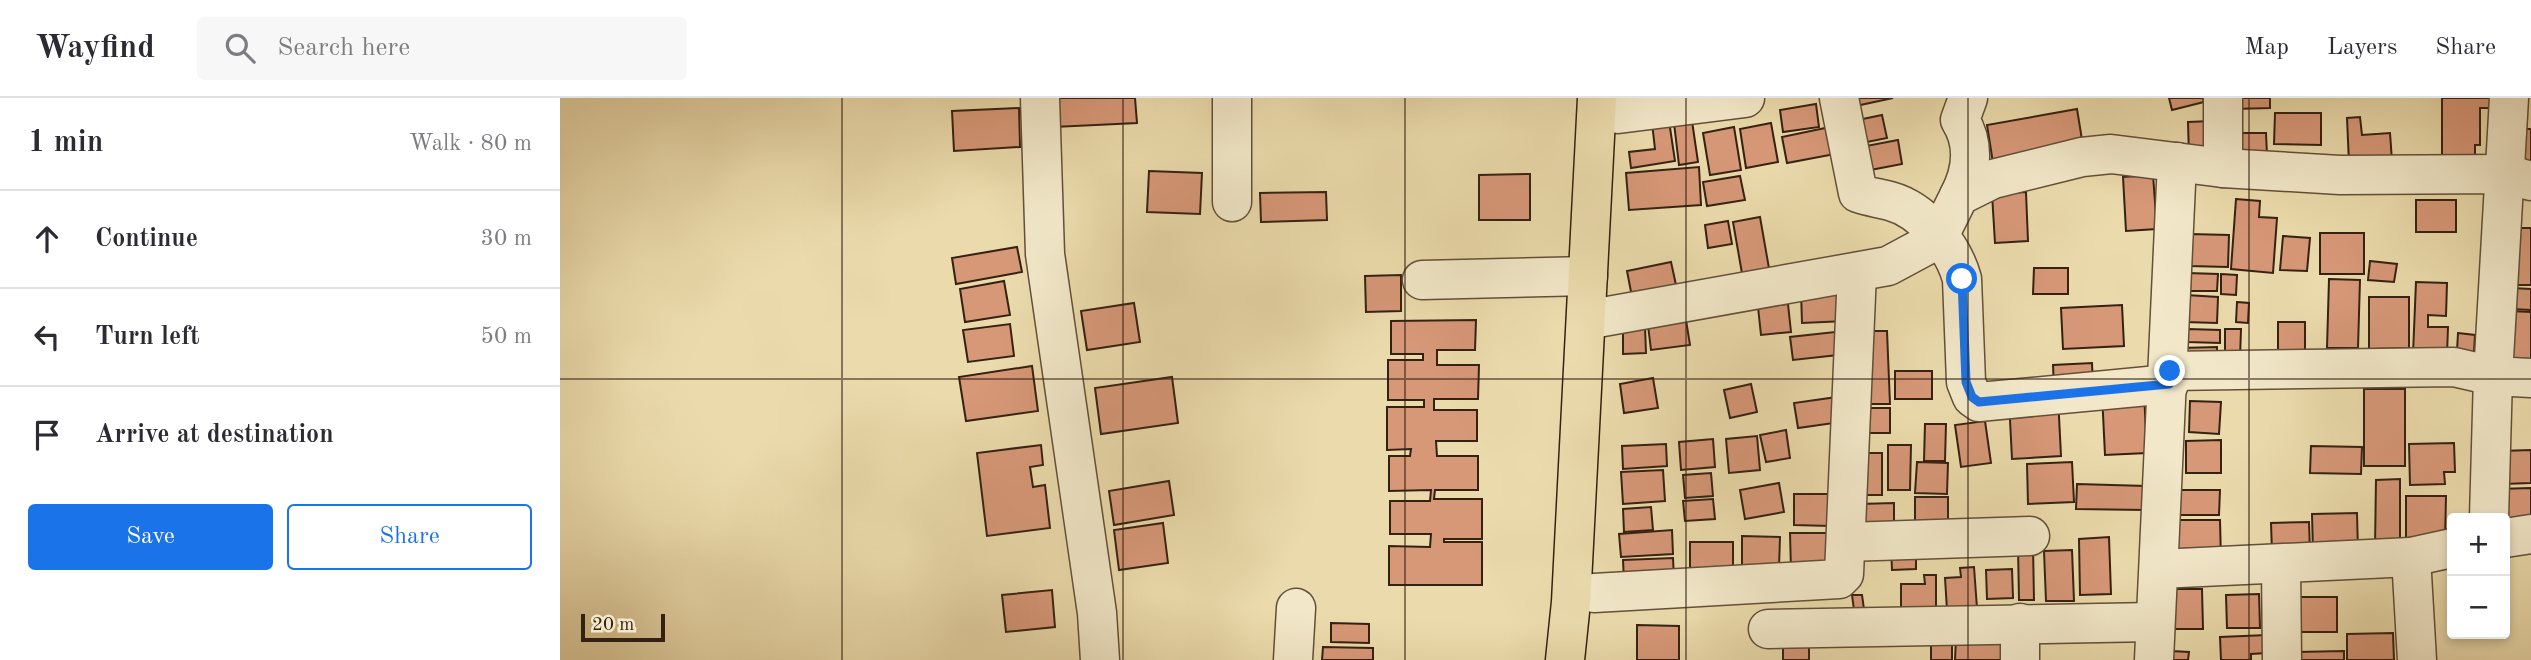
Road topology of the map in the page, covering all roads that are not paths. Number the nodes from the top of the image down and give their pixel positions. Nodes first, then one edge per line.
1 (1040, 98) edge
2 (1232, 98) edge
3 (1745, 98) edge
4 (1839, 98) edge
5 (1968, 98) edge
6 (2223, 98) edge
7 (2509, 98) edge
8 (1611, 103) edge
9 (2178, 162) junction
10 (2223, 168) junction
11 (2518, 177) edge
12 (1959, 196) junction
13 (1232, 202) dead end
14 (1940, 234) junction
15 (1857, 272) junction
16 (1588, 276) junction
17 (1422, 280) dead end
18 (1598, 318) junction
19 (2493, 376) junction
20 (2169, 377) junction
21 (2531, 378) edge
22 (2489, 513) edge
23 (2531, 534) edge
24 (2030, 537) dead end
25 (2510, 537) edge
26 (1846, 541) junction
27 (2447, 549) edge
28 (2411, 557) junction
29 (2281, 565) junction
30 (2159, 569) junction
31 (1766, 585) junction
32 (1594, 593) junction
33 (1296, 608) dead end
34 (2154, 622) junction
35 (2020, 642) edge
36 (1894, 644) edge
37 (1768, 645) edge
38 (1100, 660) edge
39 (1293, 660) edge
40 (1565, 660) edge
41 (1589, 660) edge
42 (2154, 660) edge
43 (2282, 660) edge
44 (2417, 660) edge

1 - 38 street
2 - 13 street
3 - 8 street
4 - 14 street
5 - 12 street
6 - 10 street
7 - 11 street
8 - 16 main road
8 - 18 main road
9 - 10 street
9 - 12 street
9 - 20 street
10 - 11 street
11 - 19 street
12 - 14 street
14 - 15 street
14 - 20 street
15 - 18 street
15 - 26 street
16 - 17 street
16 - 18 main road
18 - 32 main road
18 - 40 main road
19 - 20 street
19 - 21 street
19 - 22 street
20 - 30 street
23 - 25 street
24 - 26 street
26 - 31 street
27 - 28 street
28 - 29 street
28 - 44 street
29 - 30 street
29 - 43 street
30 - 34 street
31 - 32 street
31 - 37 street
32 - 41 main road
33 - 39 street
34 - 35 street
34 - 42 street
35 - 36 street
36 - 37 street

